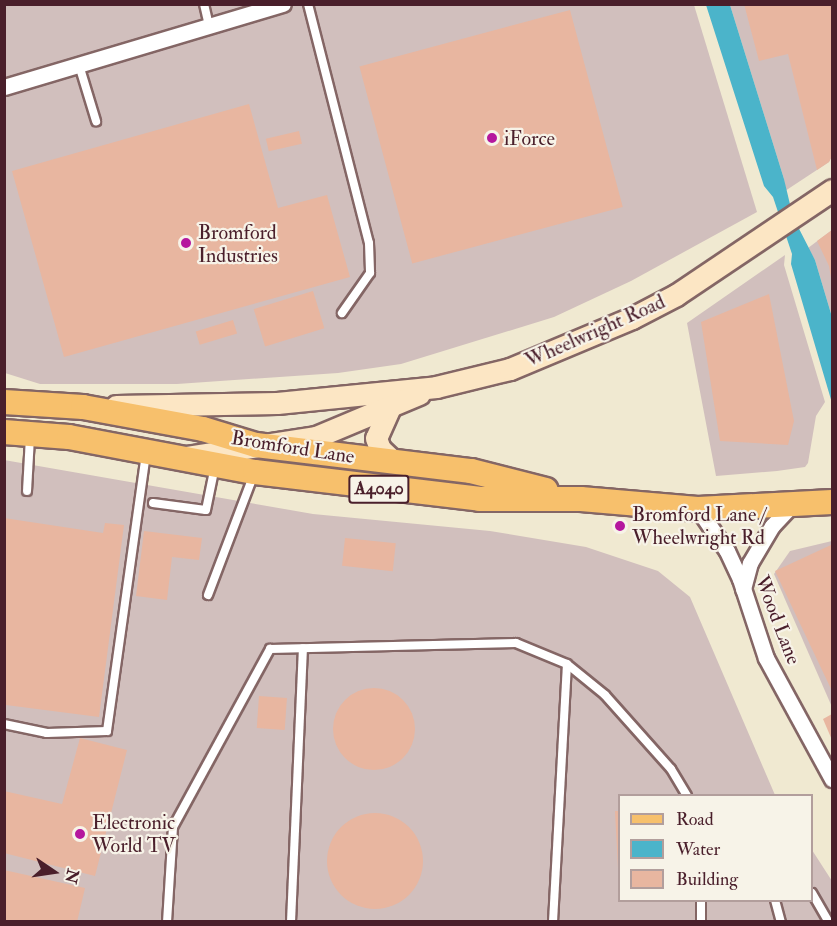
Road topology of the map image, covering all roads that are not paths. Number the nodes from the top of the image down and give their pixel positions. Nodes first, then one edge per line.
1 (204, 4) edge
2 (283, 4) edge
3 (308, 4) edge
4 (209, 26) junction
5 (79, 65) junction
6 (4, 87) edge
7 (96, 121) dead end
8 (827, 194) edge
9 (342, 313) dead end
10 (436, 387) junction
11 (8, 400) edge
12 (83, 407) junction
13 (390, 407) junction
14 (4, 432) edge
15 (30, 434) junction
16 (256, 445) junction
17 (146, 452) junction
18 (179, 458) junction
19 (394, 462) junction
20 (215, 465) junction
21 (255, 472) junction
22 (27, 490) dead end
23 (580, 499) junction
24 (794, 502) junction
25 (832, 502) edge
26 (153, 503) dead end
27 (698, 509) junction
28 (743, 589) junction
29 (208, 595) dead end
30 (303, 648) junction
31 (567, 664) junction
32 (4, 724) edge
33 (832, 779) edge
34 (686, 794) edge
35 (813, 895) edge
36 (701, 902) edge
37 (776, 902) edge
38 (167, 921) edge
39 (291, 921) edge
40 (553, 921) edge
41 (701, 921) edge
42 (781, 921) edge
43 (829, 921) edge

1 - 4 lane
2 - 4 street
3 - 9 lane
4 - 5 street
5 - 6 street
5 - 7 lane
8 - 10 street, Wheelwright Road
10 - 12 street
10 - 13 street
11 - 12 main road, Bromford Lane / A4040
12 - 16 main road, Bromford Lane / A4040
13 - 16 street
13 - 19 street
14 - 15 main road, Bromford Lane / A4040
15 - 17 main road, Bromford Lane / A4040
15 - 22 lane
16 - 18 street
16 - 19 main road, Bromford Lane / A4040
17 - 18 main road, Bromford Lane / A4040
17 - 32 lane
18 - 20 main road, Bromford Lane / A4040
19 - 23 main road, Bromford Lane / A4040
20 - 21 main road, Bromford Lane / A4040
20 - 26 lane
21 - 23 main road, Bromford Lane / A4040
21 - 29 lane
23 - 27 main road, Bromford Lane / A4040
24 - 25 main road, Bromford Lane / A4040
24 - 27 main road, Bromford Lane / A4040
24 - 28 street
27 - 28 street, Wood Lane
28 - 33 street, Wood Lane
30 - 31 lane
30 - 38 lane
30 - 39 lane
31 - 34 lane
31 - 40 lane
35 - 43 lane
36 - 41 lane
37 - 42 lane

